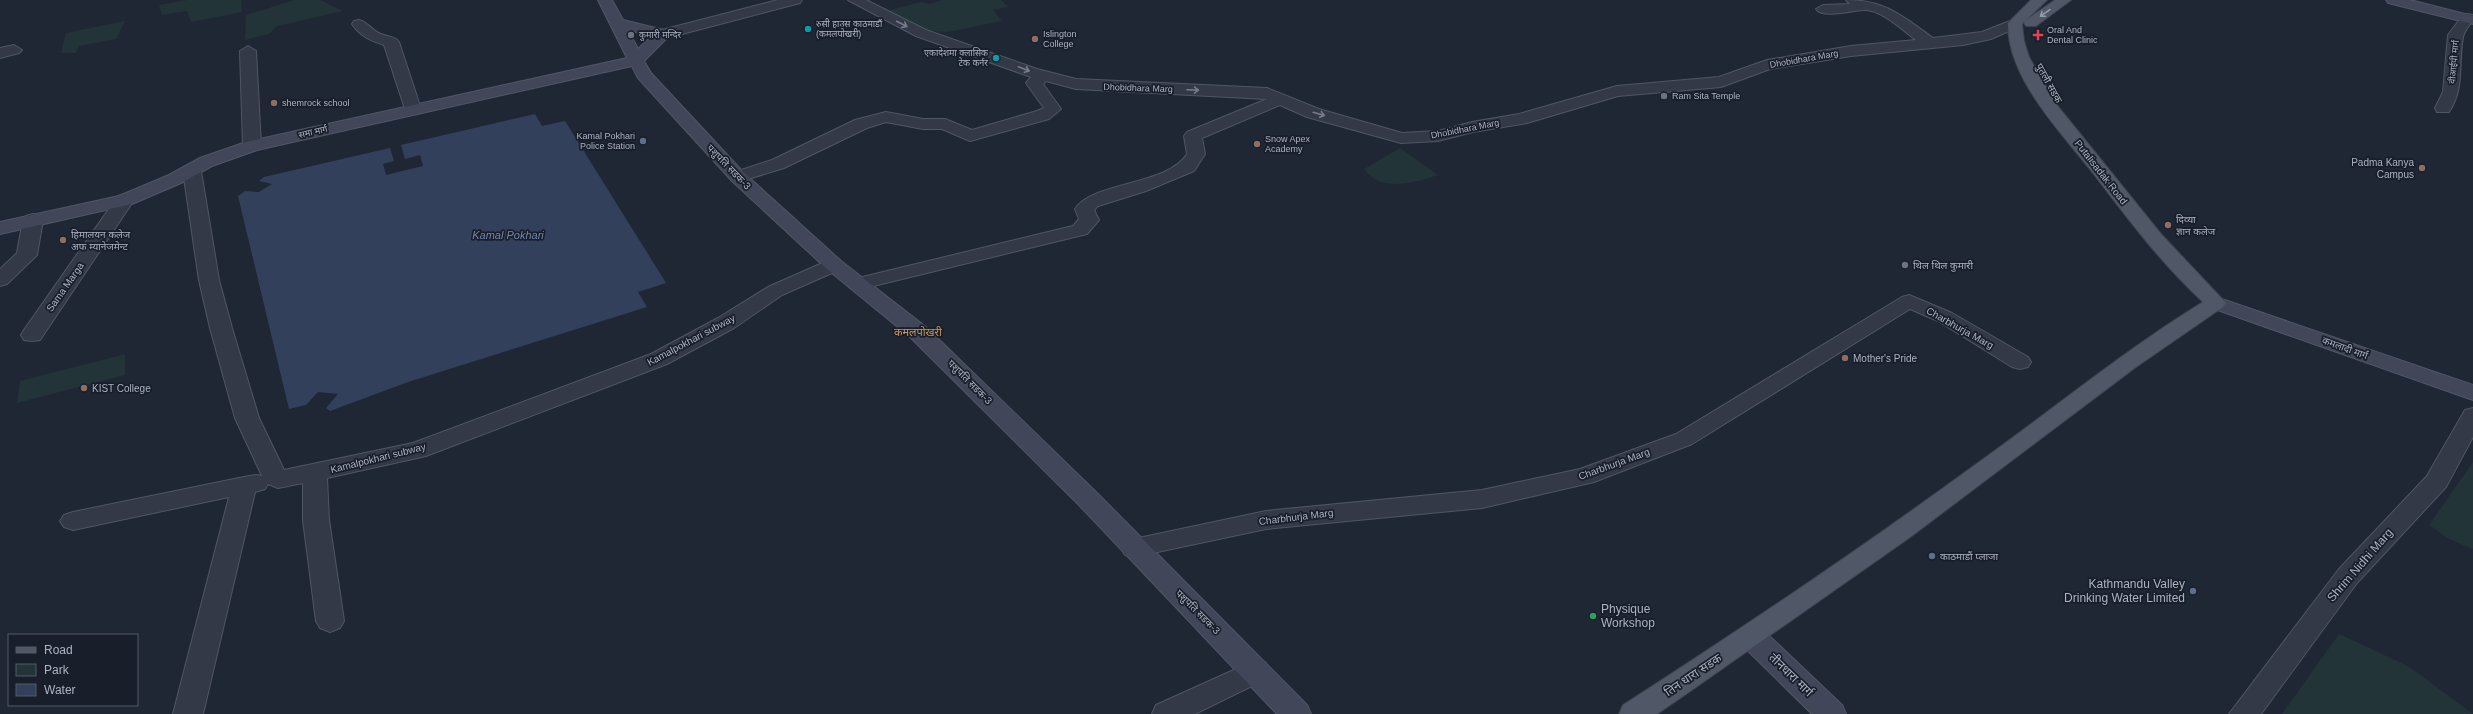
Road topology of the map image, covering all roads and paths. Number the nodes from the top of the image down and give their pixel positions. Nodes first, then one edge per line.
1 (605, 0) edge
2 (795, 0) edge
3 (855, 0) edge
4 (1853, 0) edge
5 (2040, 0) edge
6 (2064, 0) edge
7 (2393, 0) edge
8 (1869, 5) junction
9 (1823, 9) dead end
10 (2470, 19) edge
11 (618, 23) junction
12 (360, 24) dead end
13 (2021, 25) junction
14 (663, 34) junction
15 (1931, 44) junction
16 (248, 51) dead end
17 (635, 62) junction
18 (1042, 76) junction
19 (1280, 99) junction
20 (2443, 108) dead end
21 (413, 109) junction
22 (252, 146) junction
23 (192, 171) junction
24 (738, 177) junction
25 (125, 200) junction
26 (33, 220) junction
27 (0, 228) edge
28 (834, 265) junction
29 (0, 280) edge
30 (857, 284) junction
31 (2216, 303) junction
32 (32, 335) dead end
33 (2020, 362) dead end
34 (2473, 393) edge
35 (2473, 415) edge
36 (315, 473) junction
37 (278, 480) junction
38 (244, 485) junction
39 (73, 521) dead end
40 (1134, 548) junction
41 (330, 621) dead end
42 (1751, 636) junction
43 (1256, 671) junction
44 (188, 714) edge
45 (1167, 714) edge
46 (1296, 714) edge
47 (1634, 714) edge
48 (1831, 714) edge
49 (2244, 714) edge

1 - 11 main road, पशुपति सडक-3
2 - 14 street
3 -> 18 street, Dhobidhara Marg
4 - 8 street
5 - 13 main road
6 -> 13 main road
7 - 10 main road
8 - 9 street
8 - 15 street
10 - 20 street, वीआईपी मार्ग
11 - 14 main road
11 - 17 main road, पशुपति सडक-3
12 - 21 street
13 - 15 street, Dhobidhara Marg
13 - 31 main road, Putalisadak Road
14 - 17 main road
19 -> 15 street, Dhobidhara Marg
16 - 22 street
17 - 21 main road, समा मार्ग
17 - 24 main road, पशुपति सडक-3
18 -> 19 street, Dhobidhara Marg
18 - 24 street
19 - 30 street
21 - 22 main road, समा मार्ग
22 - 23 main road, समा मार्ग
23 - 25 main road, समा मार्ग
23 - 37 street
24 - 28 main road, पशुपति सडक-3
25 - 26 main road, समा मार्ग
25 - 32 street, Sama Marga
26 - 27 main road, समा मार्ग
26 - 29 street
28 - 30 main road, पशुपति सडक-3
28 - 36 street, Kamalpokhari subway
30 - 40 main road, पशुपति सडक-3
31 - 34 main road, कमलादी मार्ग
31 - 42 main road, तिन धारा सडक
33 - 40 street, Charbhurja Marg
35 - 49 street, Shrim Nidhi Marg
36 - 37 street, Kamalpokhari subway
36 - 41 street
37 - 38 street, Kamalpokhari subway
38 - 39 street, Kamalpokhari subway
38 - 44 street
40 - 43 main road, पशुपति सडक-3
42 - 47 main road, तिन धारा सडक
42 - 48 main road, तीनधारा मार्ग
43 - 45 street
43 - 46 main road, पशुपति सडक-3

